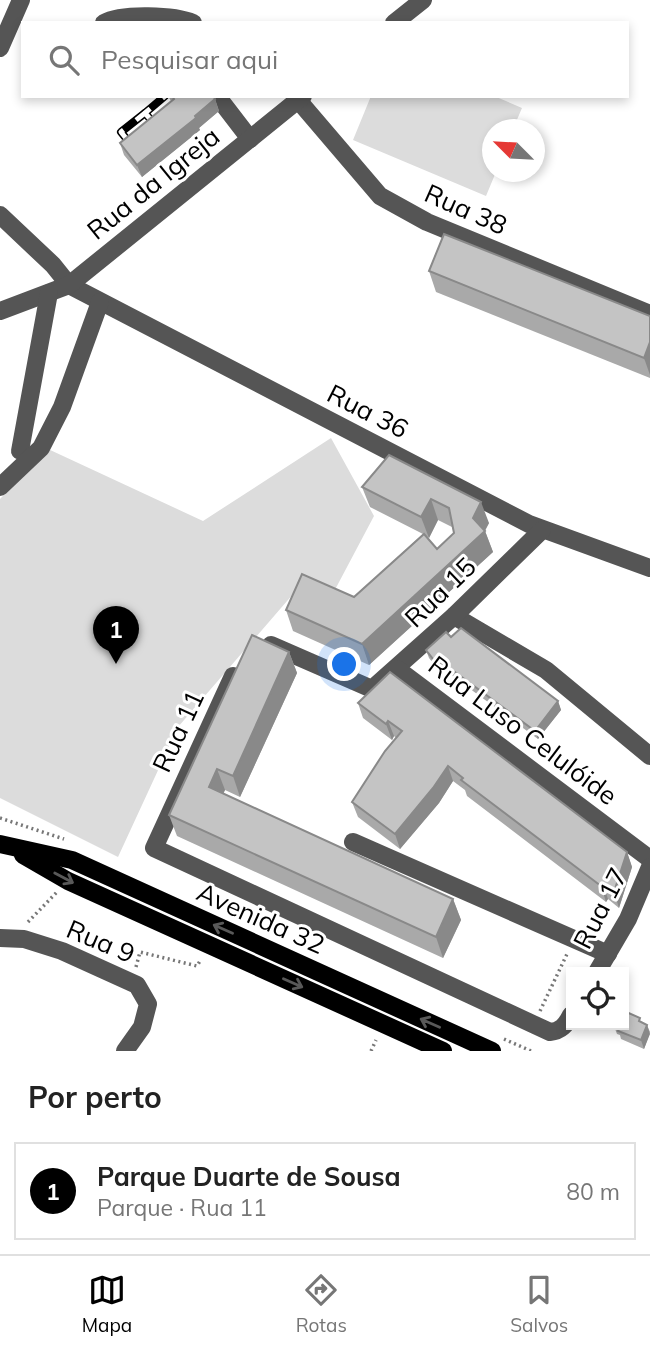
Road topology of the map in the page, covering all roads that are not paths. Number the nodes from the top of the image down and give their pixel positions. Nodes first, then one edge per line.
1 (21, 0) edge
2 (423, 0) edge
3 (110, 21) edge
4 (184, 21) edge
5 (397, 21) edge
6 (0, 48) edge
7 (219, 98) edge
8 (300, 98) edge
9 (250, 139) junction
10 (0, 215) edge
11 (69, 285) junction
12 (49, 292) junction
13 (100, 302) junction
14 (0, 311) edge
15 (650, 314) edge
16 (19, 451) dead end
17 (0, 488) edge
18 (542, 530) junction
19 (650, 568) edge
20 (454, 616) junction
21 (252, 637) edge
22 (241, 660) edge
23 (397, 669) junction
24 (650, 757) edge
25 (353, 842) dead end
26 (2, 844) edge
27 (154, 848) joint
28 (650, 859) edge
29 (650, 867) edge
30 (6, 938) edge
31 (608, 954) junction
32 (600, 967) edge
33 (566, 1025) edge
34 (125, 1051) edge
35 (443, 1051) edge
36 (492, 1051) edge

1 - 6 street
2 - 5 street
3 - 4 street
7 - 9 street
8 - 9 street, Rua da Igreja
8 - 15 street, Rua 38
9 - 11 street, Rua da Igreja
10 - 11 street
11 - 12 street, Rua da Igreja
11 - 13 street, Rua 36
12 - 14 street, Rua da Igreja
12 - 16 street
13 - 17 street
13 - 18 street, Rua 36
18 - 19 street, Rua 36
18 - 20 street, Rua 15
20 - 23 street, Rua 15
20 - 24 street
21 - 23 street, Rua 15
22 - 27 street, Rua 11
23 - 28 street, Rua Luso Celulóide
25 - 31 street
26 -> 35 main road, Avenida 32
36 -> 26 main road, Avenida 32
27 - 33 street, Avenida 32
29 - 31 street, Rua 17
30 - 34 street, Rua 9
31 - 32 street, Rua 17

